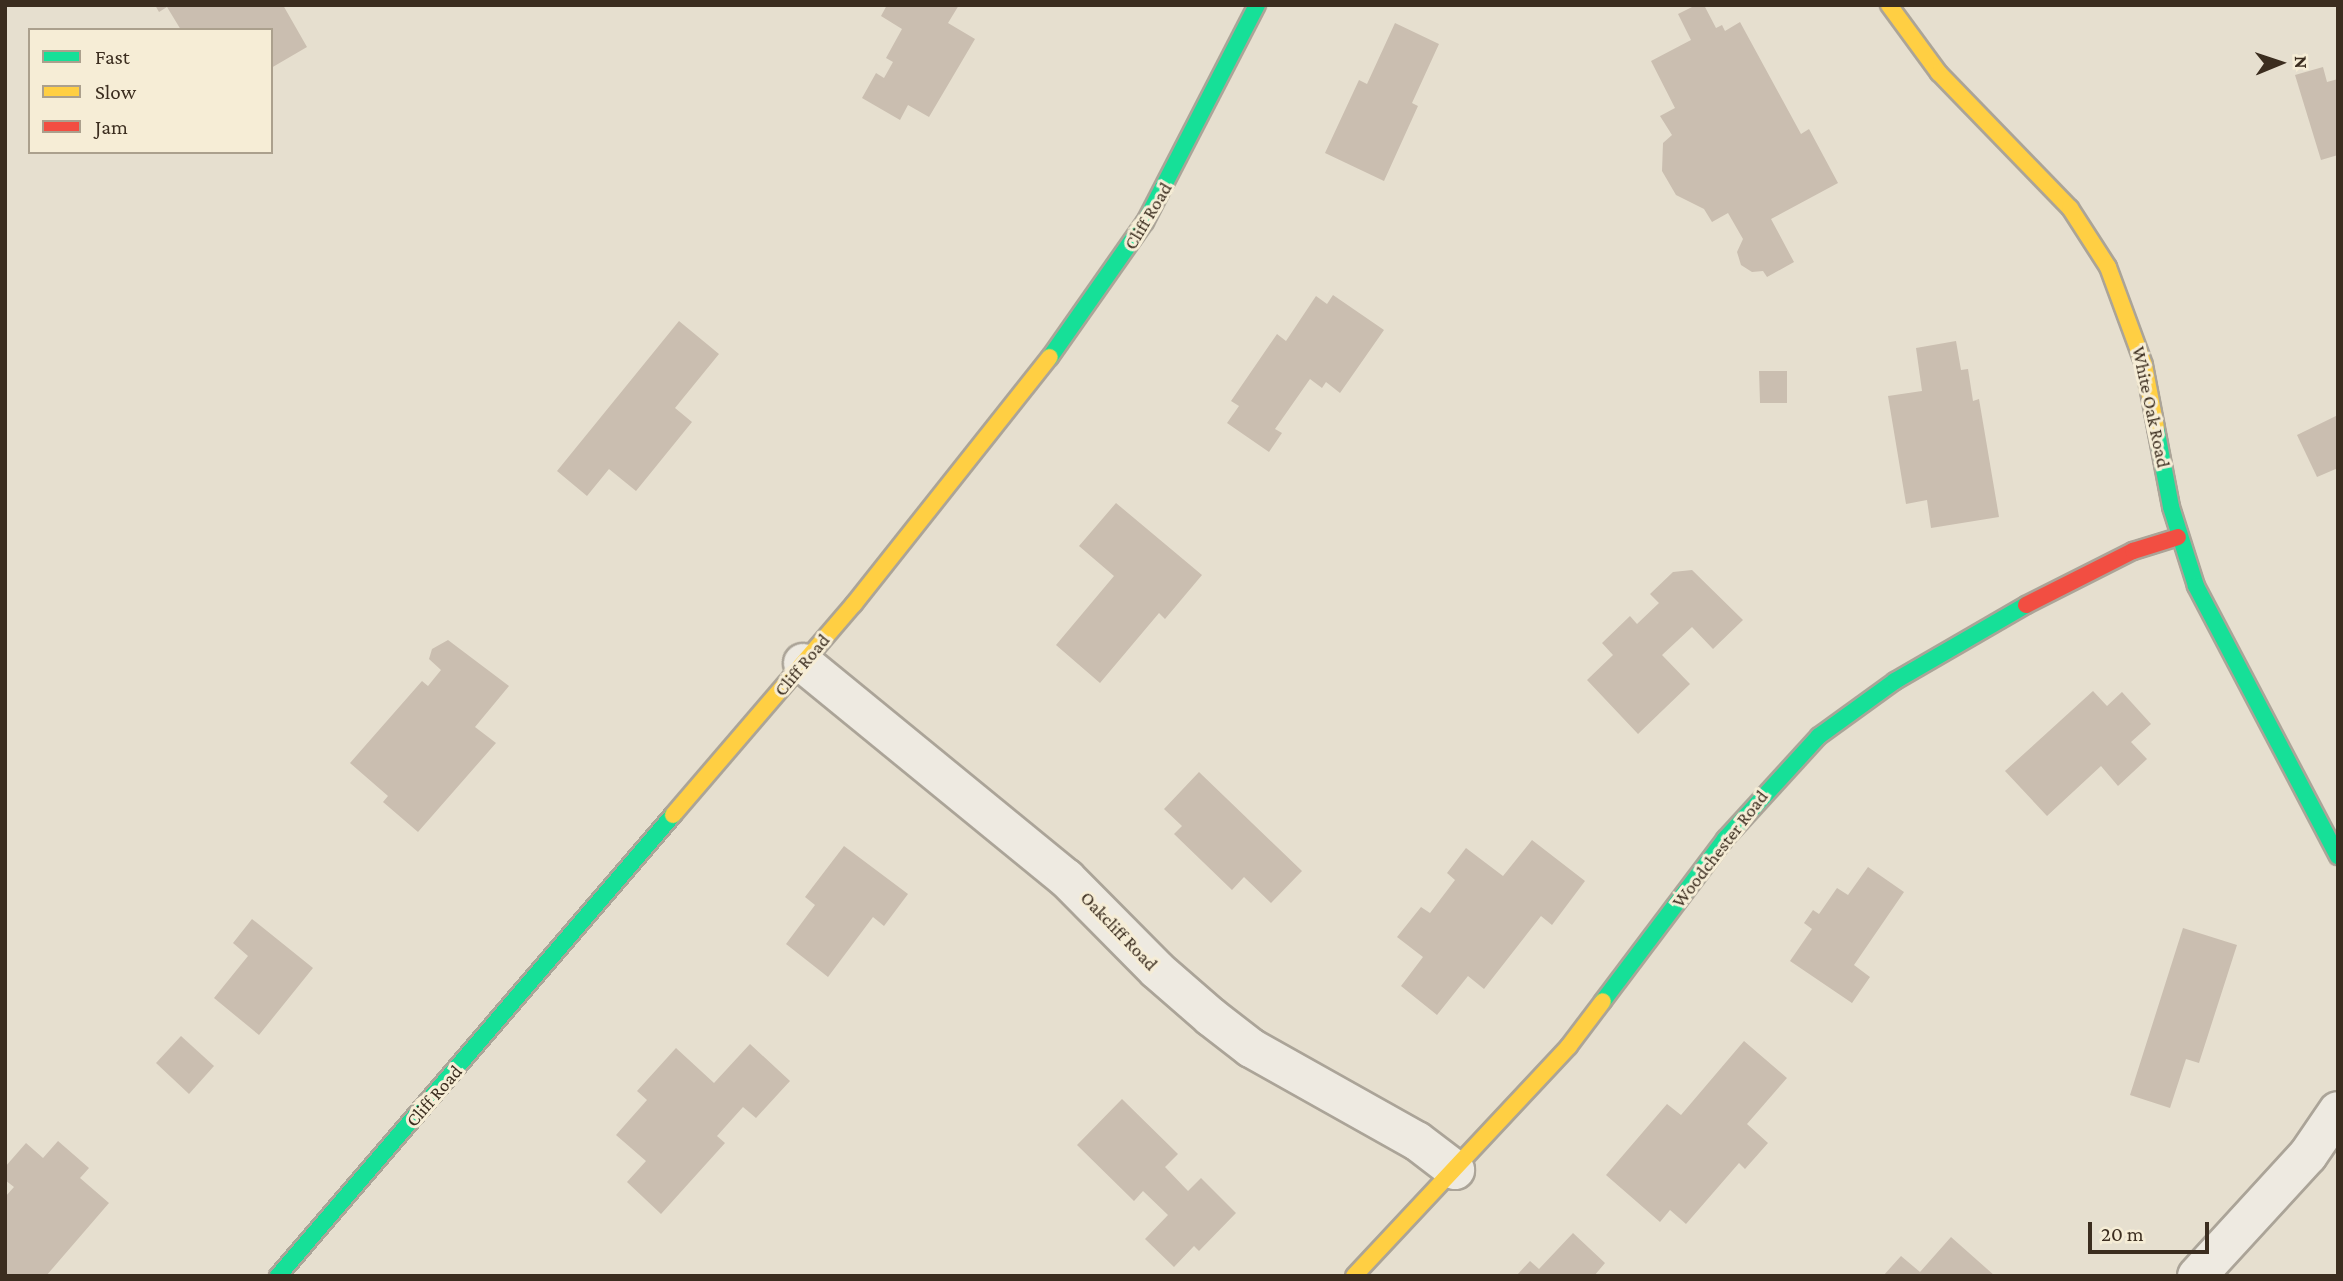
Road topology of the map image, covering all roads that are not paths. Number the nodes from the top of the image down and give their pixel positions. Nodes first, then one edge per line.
1 (1257, 5) edge
2 (1889, 5) edge
3 (2178, 537) junction
4 (803, 663) junction
5 (2338, 856) edge
6 (2338, 1111) edge
7 (1455, 1170) junction
8 (278, 1276) edge
9 (1354, 1276) edge
10 (2197, 1276) edge

1 - 4 street, Cliff Road
2 - 3 street, White Oak Road
3 - 5 street, White Oak Road
3 - 7 street, Woodchester Road
4 - 7 street, Oakcliff Road
4 - 8 street, Cliff Road
6 - 10 street
7 - 9 street, Woodchester Road

